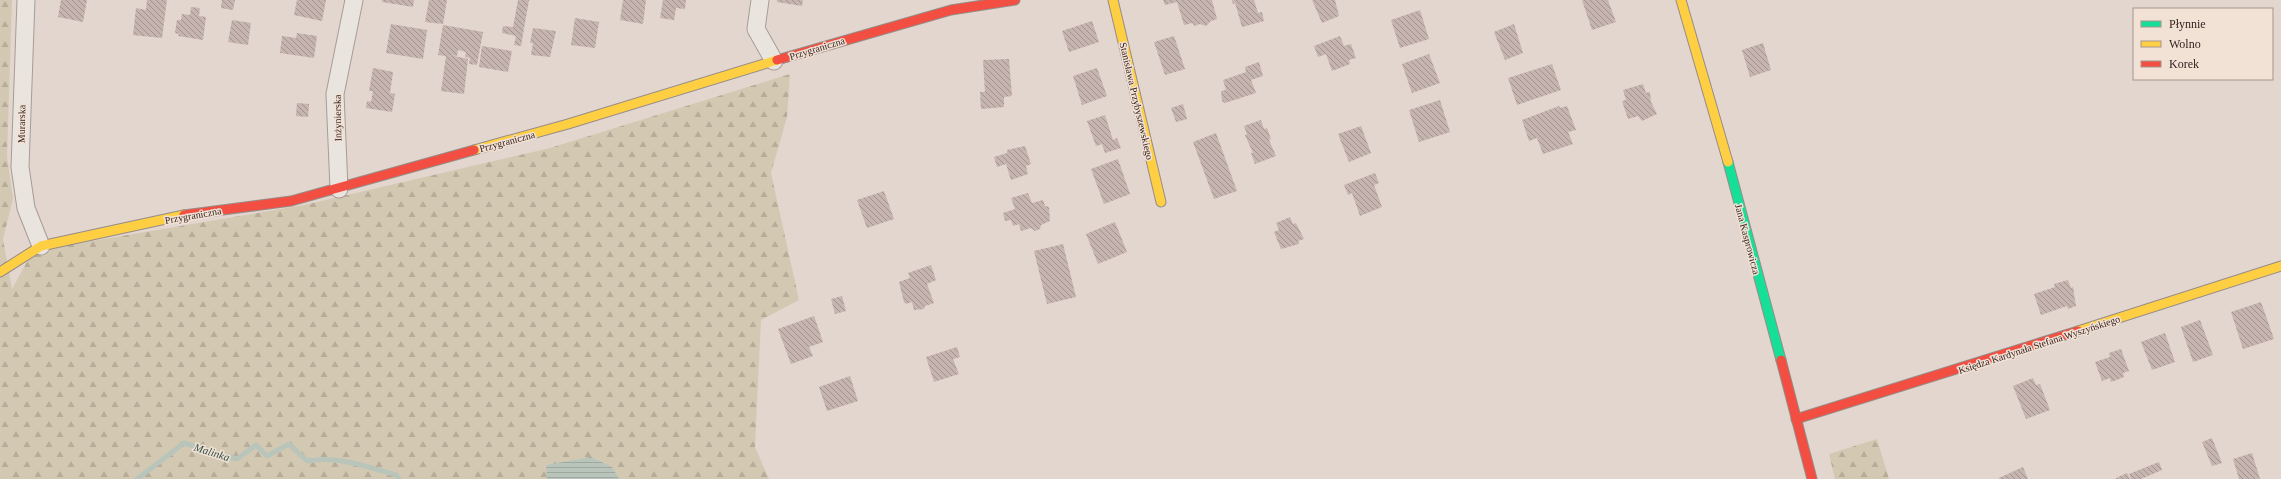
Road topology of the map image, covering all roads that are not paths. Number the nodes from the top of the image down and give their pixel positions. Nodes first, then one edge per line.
1 (26, 0) edge
2 (354, 0) edge
3 (760, 0) edge
4 (1015, 0) edge
5 (1113, 0) edge
6 (1681, 0) edge
7 (952, 5) edge
8 (774, 61) junction
9 (339, 189) junction
10 (1161, 202) dead end
11 (40, 246) junction
12 (2281, 266) edge
13 (0, 272) edge
14 (1796, 419) junction
15 (1812, 479) edge

1 - 11 street, Murarska
2 - 9 street, Inżynierska
3 - 8 street
4 - 7 street, Przygraniczna
5 - 10 street, Stanisława Przybyszewskiego
6 - 14 street, Jana Kasprowicza
7 - 8 street, Przygraniczna
8 - 9 street, Przygraniczna
9 - 11 street, Przygraniczna
11 - 13 street, Przygraniczna
12 - 14 street, Księdza Kardynała Stefana Wyszyńskiego
14 - 15 street, Jana Kasprowicza

